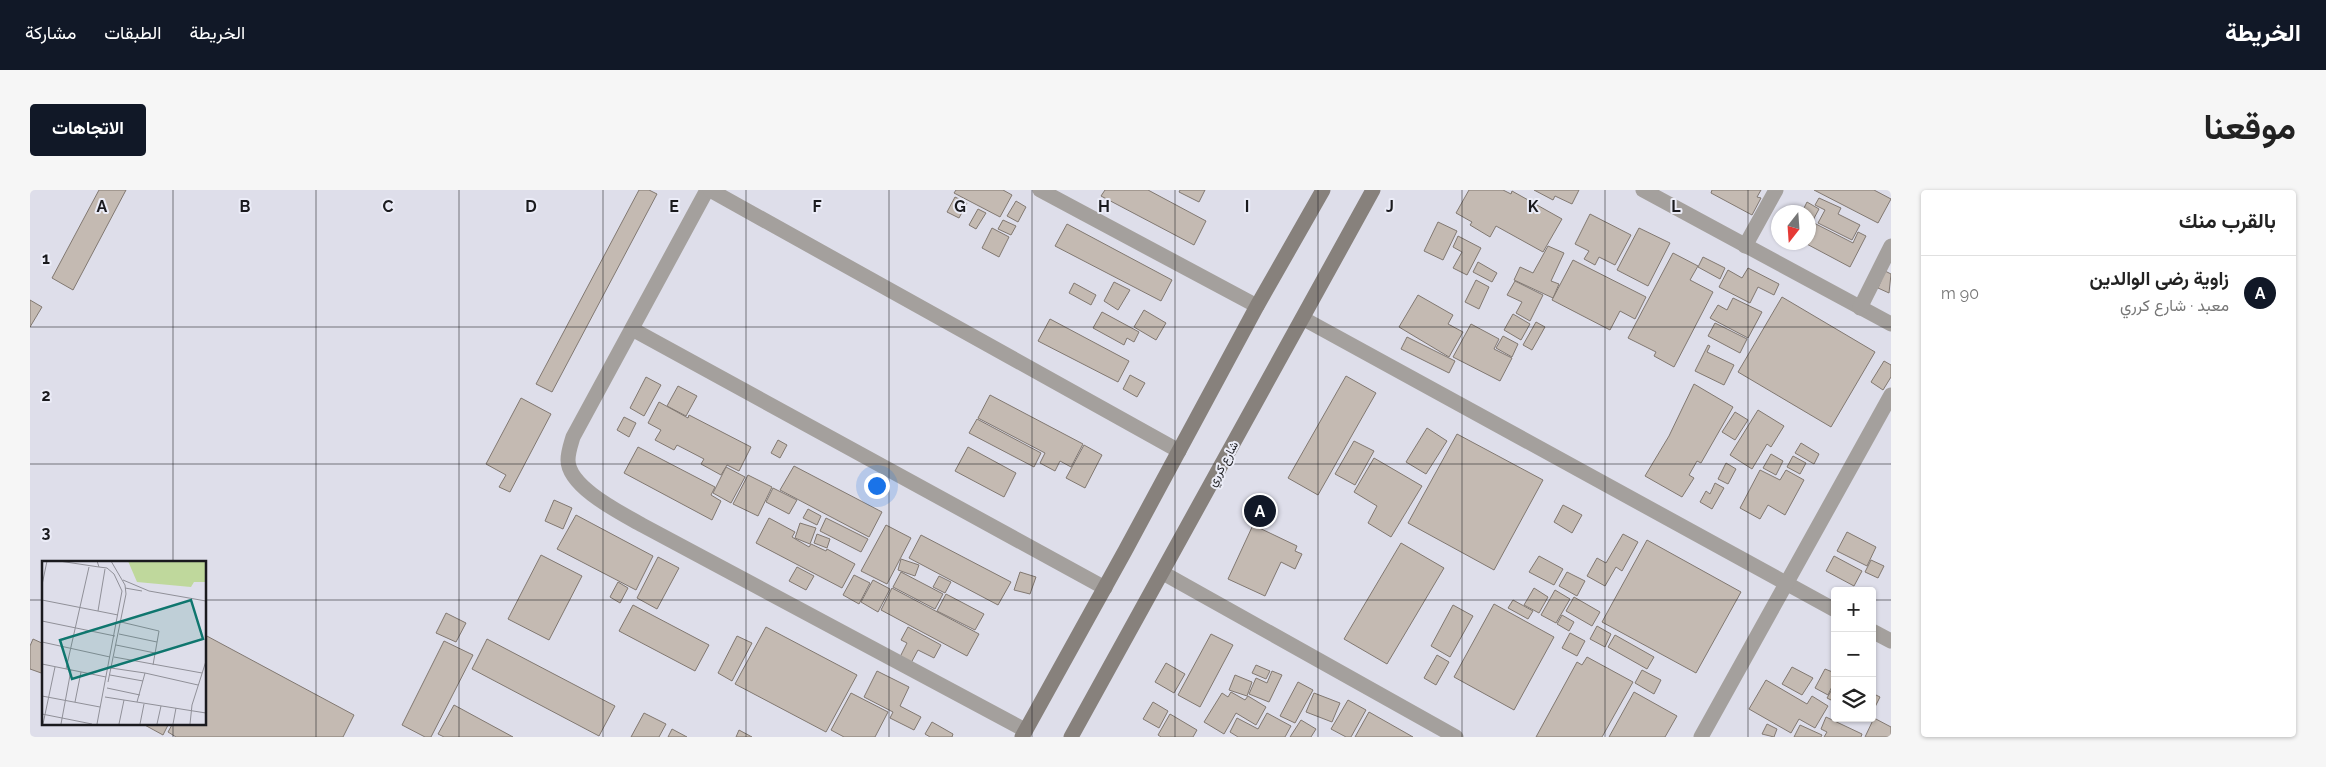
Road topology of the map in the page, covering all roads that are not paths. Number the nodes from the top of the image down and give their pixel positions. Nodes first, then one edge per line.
1 (709, 190) edge
2 (1040, 190) edge
3 (1323, 190) edge
4 (1374, 190) edge
5 (1643, 190) edge
6 (1776, 190) edge
7 (1744, 246) junction
8 (1891, 246) edge
9 (1257, 306) junction
10 (1860, 308) junction
11 (1304, 319) junction
12 (1891, 324) edge
13 (632, 329) junction
14 (1891, 395) edge
15 (1179, 451) junction
16 (1163, 573) junction
17 (1788, 583) junction
18 (1104, 588) junction
19 (1831, 608) edge
20 (1874, 632) edge
21 (1891, 641) edge
22 (1023, 734) edge
23 (1071, 737) edge
24 (1456, 737) edge
25 (1701, 737) edge

1 - 13 street
1 - 15 street
2 - 9 street
3 - 9 main road
4 - 11 main road, شارع كرري
5 - 7 street
6 - 7 street
7 - 10 street
8 - 10 street
9 - 15 main road
10 - 12 street
11 - 16 main road, شارع كرري
11 - 17 street
13 - 18 street
13 - 22 street
14 - 17 street
15 - 18 main road
16 - 23 main road, شارع كرري
16 - 24 street
17 - 19 street
17 - 25 street
18 - 22 main road
20 - 21 street

